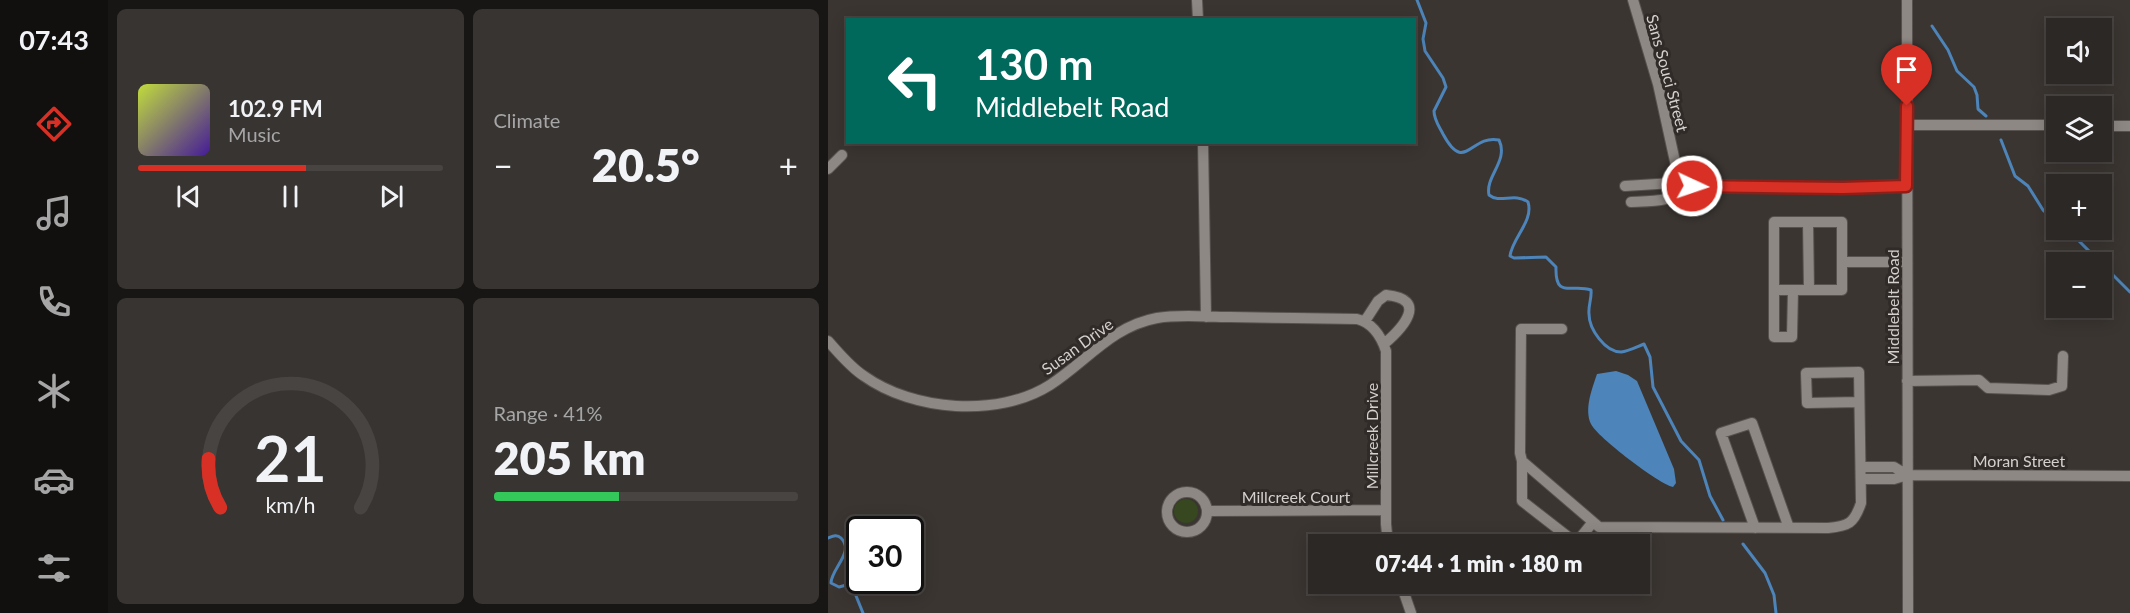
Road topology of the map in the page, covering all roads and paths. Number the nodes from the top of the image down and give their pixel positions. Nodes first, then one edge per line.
1 (1197, 0) edge
2 (1633, 0) edge
3 (1907, 0) edge
4 (1198, 18) edge
5 (1907, 125) junction
6 (2046, 126) edge
7 (2112, 126) edge
8 (2130, 126) edge
9 (1203, 144) edge
10 (842, 155) dead end
11 (828, 169) edge
12 (1681, 178) junction
13 (1625, 186) dead end
14 (1692, 186) junction
15 (1906, 186) junction
16 (1631, 202) dead end
17 (1808, 222) junction
18 (1842, 262) junction
19 (1906, 262) junction
20 (1774, 290) junction
21 (1792, 290) junction
22 (1809, 290) junction
23 (1206, 317) junction
24 (1365, 321) junction
25 (1562, 329) dead end
26 (828, 341) edge
27 (1384, 344) junction
28 (2063, 356) dead end
29 (1907, 381) junction
30 (1859, 402) junction
31 (1522, 461) junction
32 (1862, 467) junction
33 (1907, 475) junction
34 (2130, 476) edge
35 (1862, 479) junction
36 (1386, 510) junction
37 (1207, 511) dead end
38 (1593, 522) junction
39 (1755, 528) junction
40 (1789, 528) junction
41 (1387, 534) edge
42 (1404, 594) edge
43 (1411, 613) edge
44 (1908, 613) edge

1 - 4 street
2 - 12 street, Sans Souci Street
3 - 5 street, Middlebelt Road
5 - 6 street
5 - 15 street, Middlebelt Road
7 - 8 street
9 - 23 street
10 - 11 street
12 - 13 street
12 - 14 street
14 - 15 street
14 - 16 street
15 - 19 street, Middlebelt Road
17 - 18 street
17 - 20 street
17 - 22 street
18 - 19 street
18 - 22 street
19 - 29 street, Middlebelt Road
20 - 21 street
20 - 21 street
21 - 22 street
23 - 24 street, Susan Drive
23 - 26 street, Susan Drive
24 - 27 street, Millcreek Drive
24 - 27 street
25 - 31 street
27 - 36 street, Millcreek Drive
28 - 29 street
29 - 33 street, Middlebelt Road
30 - 30 street
30 - 32 street
31 - 38 street
31 - 38 street
32 - 33 street
32 - 35 street
33 - 34 street, Moran Street
33 - 35 street
33 - 44 street, Middlebelt Road
35 - 40 street
36 - 37 street, Millcreek Court
36 - 41 street, Millcreek Drive
38 - 39 street
39 - 40 street
39 - 40 street
42 - 43 street

